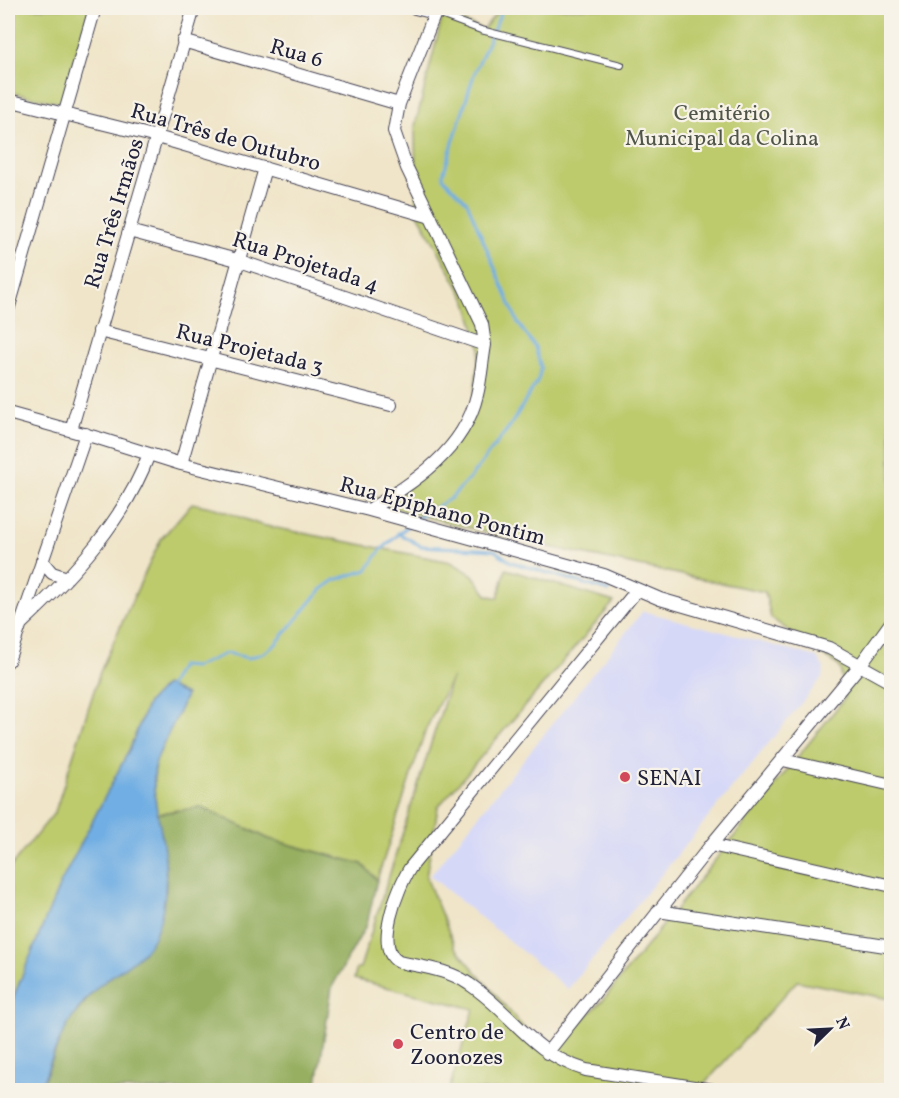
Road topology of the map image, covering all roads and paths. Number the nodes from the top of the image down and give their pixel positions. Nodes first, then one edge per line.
1 (94, 8) edge
2 (194, 8) edge
3 (415, 8) edge
4 (436, 10) edge
5 (183, 41) junction
6 (621, 65) dead end
7 (8, 100) edge
8 (399, 104) junction
9 (64, 114) junction
10 (157, 137) junction
11 (265, 168) junction
12 (431, 217) junction
13 (129, 231) junction
14 (237, 260) junction
15 (8, 310) edge
16 (99, 331) junction
17 (485, 345) junction
18 (209, 361) junction
19 (391, 405) dead end
20 (8, 413) edge
21 (71, 430) junction
22 (86, 434) junction
23 (149, 454) junction
24 (181, 464) junction
25 (369, 510) junction
26 (42, 561) junction
27 (67, 578) junction
28 (638, 590) junction
29 (891, 621) edge
30 (21, 624) junction
31 (8, 661) edge
32 (861, 664) junction
33 (891, 683) edge
34 (783, 760) junction
35 (891, 785) edge
36 (711, 845) junction
37 (891, 886) edge
38 (658, 911) junction
39 (891, 947) edge
40 (547, 1053) junction
41 (713, 1090) edge

1 - 9 street
2 - 5 street, Rua Três Irmãos
3 - 4 street
4 - 6 lane
4 - 8 street
5 - 8 street, Rua 6
5 - 10 street, Rua Três Irmãos
7 - 9 street, Rua Três de Outubro
8 - 12 street
9 - 10 street, Rua Três de Outubro
9 - 15 street
10 - 11 street, Rua Três de Outubro
10 - 13 street, Rua Três Irmãos
11 - 12 street, Rua Três de Outubro
11 - 14 street
12 - 17 street
13 - 14 street, Rua Projetada 4
13 - 16 street, Rua Três Irmãos
14 - 17 street, Rua Projetada 4
14 - 18 street
16 - 18 street, Rua Projetada 3
16 - 21 street, Rua Três Irmãos
17 - 25 street
18 - 19 street, Rua Projetada 3
18 - 24 street
20 - 21 street, Rua Epiphano Pontim
21 - 22 street, Rua Epiphano Pontim
22 - 23 street, Rua Epiphano Pontim
22 - 26 street
23 - 24 street, Rua Epiphano Pontim
23 - 27 street
24 - 25 street, Rua Epiphano Pontim
25 - 28 street, Rua Epiphano Pontim
26 - 27 street
26 - 30 street
27 - 30 street
28 - 32 street, Rua Epiphano Pontim
28 - 40 street
29 - 32 street
30 - 31 street
32 - 33 street, Rua Epiphano Pontim
32 - 34 street
34 - 35 street
34 - 36 street
36 - 37 street
36 - 38 street
38 - 39 street
38 - 40 street
40 - 41 street

